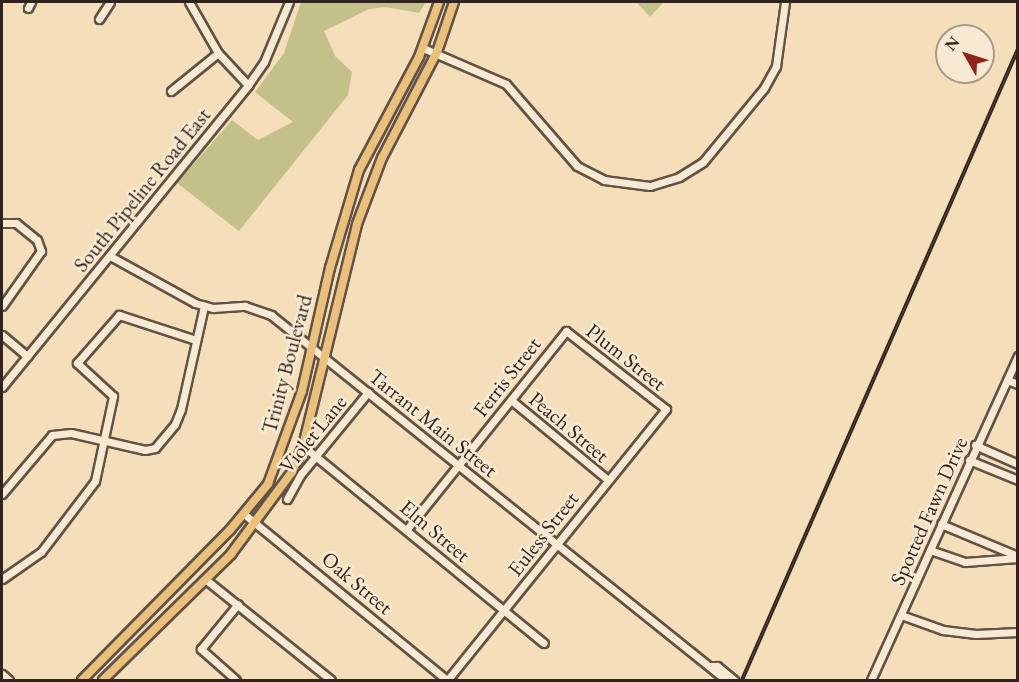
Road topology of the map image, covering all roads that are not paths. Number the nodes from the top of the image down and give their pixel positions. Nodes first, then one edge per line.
1 (110, 2) edge
2 (189, 2) edge
3 (289, 2) edge
4 (439, 2) edge
5 (454, 2) edge
6 (784, 2) edge
7 (99, 19) dead end
8 (423, 48) junction
9 (437, 52) junction
10 (218, 53) junction
11 (248, 85) junction
12 (171, 91) dead end
13 (2, 223) edge
14 (110, 256) junction
15 (2, 306) edge
16 (204, 306) junction
17 (566, 331) joint
18 (2, 335) edge
19 (196, 340) junction
20 (312, 347) junction
21 (27, 356) junction
22 (1017, 356) edge
23 (324, 357) junction
24 (1007, 380) junction
25 (1017, 384) edge
26 (2, 387) edge
27 (368, 392) junction
28 (511, 400) junction
29 (666, 409) joint
30 (103, 441) junction
31 (975, 445) junction
32 (303, 447) junction
33 (317, 457) junction
34 (969, 460) junction
35 (458, 464) junction
36 (1017, 464) edge
37 (607, 479) junction
38 (1017, 480) edge
39 (2, 494) edge
40 (287, 499) dead end
41 (244, 514) junction
42 (257, 522) junction
43 (941, 524) junction
44 (407, 529) junction
45 (556, 543) junction
46 (930, 550) junction
47 (1017, 557) edge
48 (2, 579) edge
49 (205, 579) junction
50 (238, 604) junction
51 (504, 610) junction
52 (902, 615) junction
53 (1017, 632) edge
54 (544, 643) dead end
55 (711, 666) junction
56 (2, 674) edge
57 (447, 680) edge
58 (872, 680) edge
59 (9, 681) edge
60 (82, 681) edge
61 (103, 681) edge
62 (236, 681) edge
63 (331, 681) edge
64 (726, 681) edge
65 (734, 681) edge

1 - 7 street
2 - 10 street
3 - 11 street, South Pipeline Road East
4 - 8 main road, Trinity Boulevard
5 - 9 main road, Trinity Boulevard
6 - 9 street
8 - 9 street
8 - 20 main road, Trinity Boulevard
9 - 23 main road, Trinity Boulevard
10 - 11 street
10 - 12 street
11 - 14 street, South Pipeline Road East
13 - 15 street
14 - 16 street, Tarrant Main Street
14 - 21 street, South Pipeline Road East
16 - 19 street
16 - 20 street, Tarrant Main Street
17 - 28 street, Ferris Street
17 - 29 street, Plum Street
18 - 21 street
19 - 30 street
19 - 30 street
20 - 23 street, Tarrant Main Street
20 - 41 main road, Trinity Boulevard
21 - 26 street, South Pipeline Road East
22 - 24 street, Spotted Fawn Drive
23 - 27 street, Tarrant Main Street
23 - 32 main road, Trinity Boulevard
24 - 25 street
24 - 31 street, Spotted Fawn Drive
27 - 33 street, Violet Lane
27 - 35 street, Tarrant Main Street
28 - 35 street, Ferris Street
28 - 37 street, Peach Street
29 - 37 street, Euless Street
30 - 39 street
30 - 48 street
31 - 34 street, Spotted Fawn Drive
31 - 36 street
32 - 33 street, Elm Street
32 - 42 main road, Trinity Boulevard
33 - 40 street, Violet Lane
33 - 44 street, Elm Street
34 - 38 street
34 - 43 street, Spotted Fawn Drive
35 - 44 street, Ferris Street
35 - 45 street, Tarrant Main Street
37 - 45 street, Euless Street
41 - 42 street, Oak Street
41 - 60 main road, Trinity Boulevard
42 - 49 main road, Trinity Boulevard
42 - 57 street, Oak Street
43 - 46 street, Spotted Fawn Drive
43 - 47 street
44 - 51 street, Elm Street
45 - 51 street, Euless Street
45 - 55 street, Tarrant Main Street
46 - 47 street
46 - 52 street, Spotted Fawn Drive
49 - 50 street
49 - 61 main road, Trinity Boulevard
50 - 62 street
50 - 63 street
51 - 54 street, Elm Street
51 - 57 street, Euless Street
52 - 53 street
52 - 58 street, Spotted Fawn Drive
55 - 64 street, Tarrant Main Street
55 - 65 street, Tarrant Main Street
56 - 59 street

